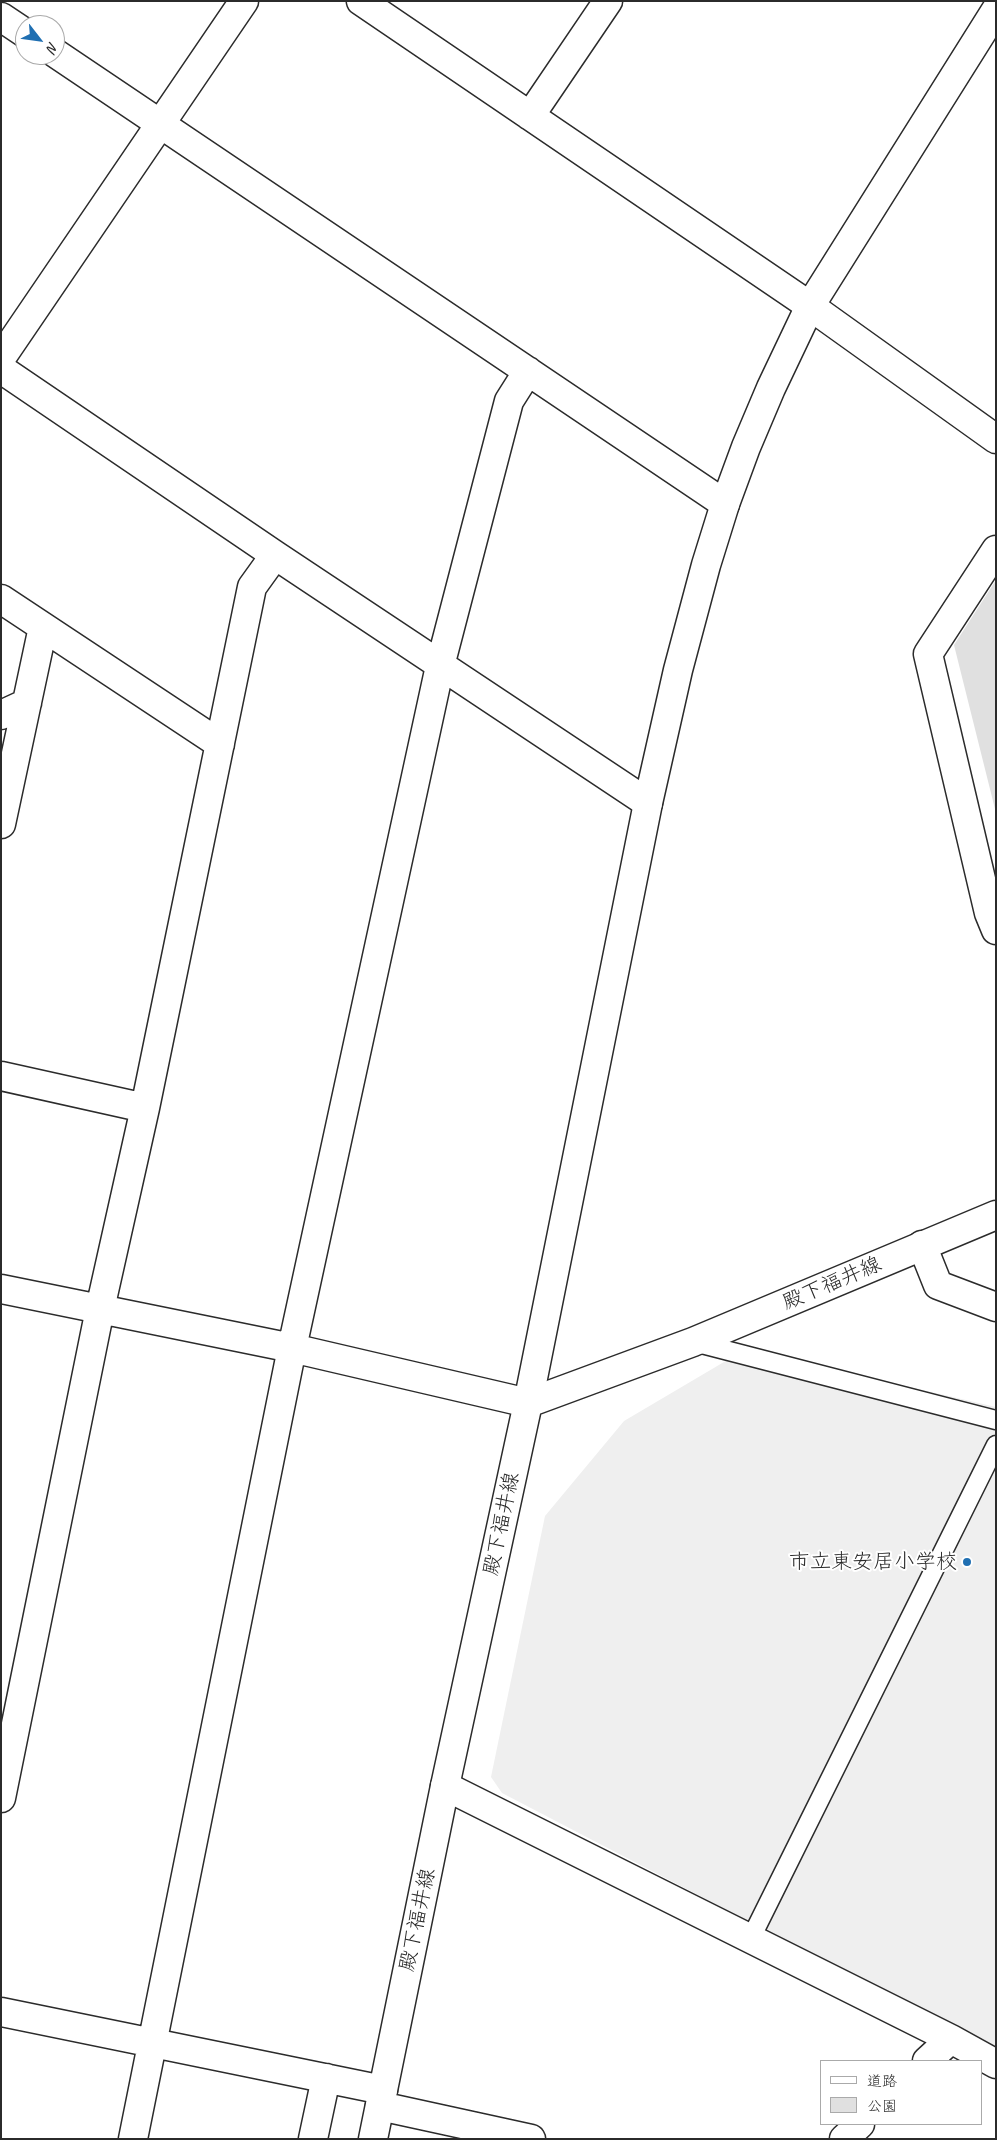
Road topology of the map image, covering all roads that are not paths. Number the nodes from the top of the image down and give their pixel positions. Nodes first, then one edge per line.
1 (244, 1) edge
2 (361, 1) edge
3 (608, 1) edge
4 (996, 10) edge
5 (1, 17) edge
6 (15, 26) edge
7 (65, 60) edge
8 (530, 116) junction
9 (160, 124) junction
10 (810, 306) junction
11 (1, 358) edge
12 (1, 370) edge
13 (528, 371) junction
14 (996, 440) edge
15 (725, 504) junction
16 (996, 550) edge
17 (275, 555) junction
18 (1, 599) edge
19 (43, 627) junction
20 (440, 666) junction
21 (27, 703) junction
22 (1, 715) edge
23 (220, 744) junction
24 (648, 803) junction
25 (1, 824) edge
26 (994, 918) edge
27 (1, 1076) edge
28 (145, 1108) junction
29 (996, 1215) edge
30 (922, 1245) junction
31 (1, 1290) edge
32 (996, 1308) edge
33 (100, 1309) junction
34 (693, 1342) junction
35 (292, 1348) junction
36 (528, 1403) junction
37 (996, 1420) edge
38 (996, 1445) edge
39 (445, 1786) junction
40 (1, 1798) edge
41 (751, 1938) junction
42 (1, 2012) edge
43 (951, 2039) junction
44 (153, 2043) junction
45 (928, 2060) edge
46 (996, 2064) edge
47 (326, 2078) junction
48 (382, 2098) junction
49 (859, 2125) edge
50 (133, 2139) edge
51 (313, 2139) edge
52 (373, 2139) edge
53 (531, 2139) edge
54 (844, 2139) edge

1 - 9 street
2 - 8 street
3 - 8 street
4 - 10 street
5 - 6 street
7 - 9 street
8 - 10 street
9 - 11 street
9 - 13 street
10 - 14 street
10 - 15 street
12 - 17 street
13 - 15 street
13 - 20 street
15 - 24 street
16 - 26 street
17 - 20 street
17 - 23 street
18 - 19 street
19 - 21 street
19 - 23 street
20 - 24 street
20 - 35 street
21 - 22 street
21 - 25 street
23 - 28 street
24 - 36 street
27 - 28 street
28 - 33 street
29 - 30 street, 殿下福井線
30 - 32 street
30 - 34 street, 殿下福井線
31 - 33 street
33 - 35 street
33 - 40 street
34 - 36 street, 殿下福井線
34 - 37 lane
35 - 36 street
35 - 44 street
36 - 39 street, 殿下福井線
38 - 41 lane
39 - 41 street
39 - 48 street, 殿下福井線
41 - 43 street
42 - 44 street
43 - 45 street
43 - 46 street
44 - 47 street
44 - 50 street
47 - 48 street
47 - 51 street
48 - 52 street, 殿下福井線
48 - 53 street
49 - 54 street

